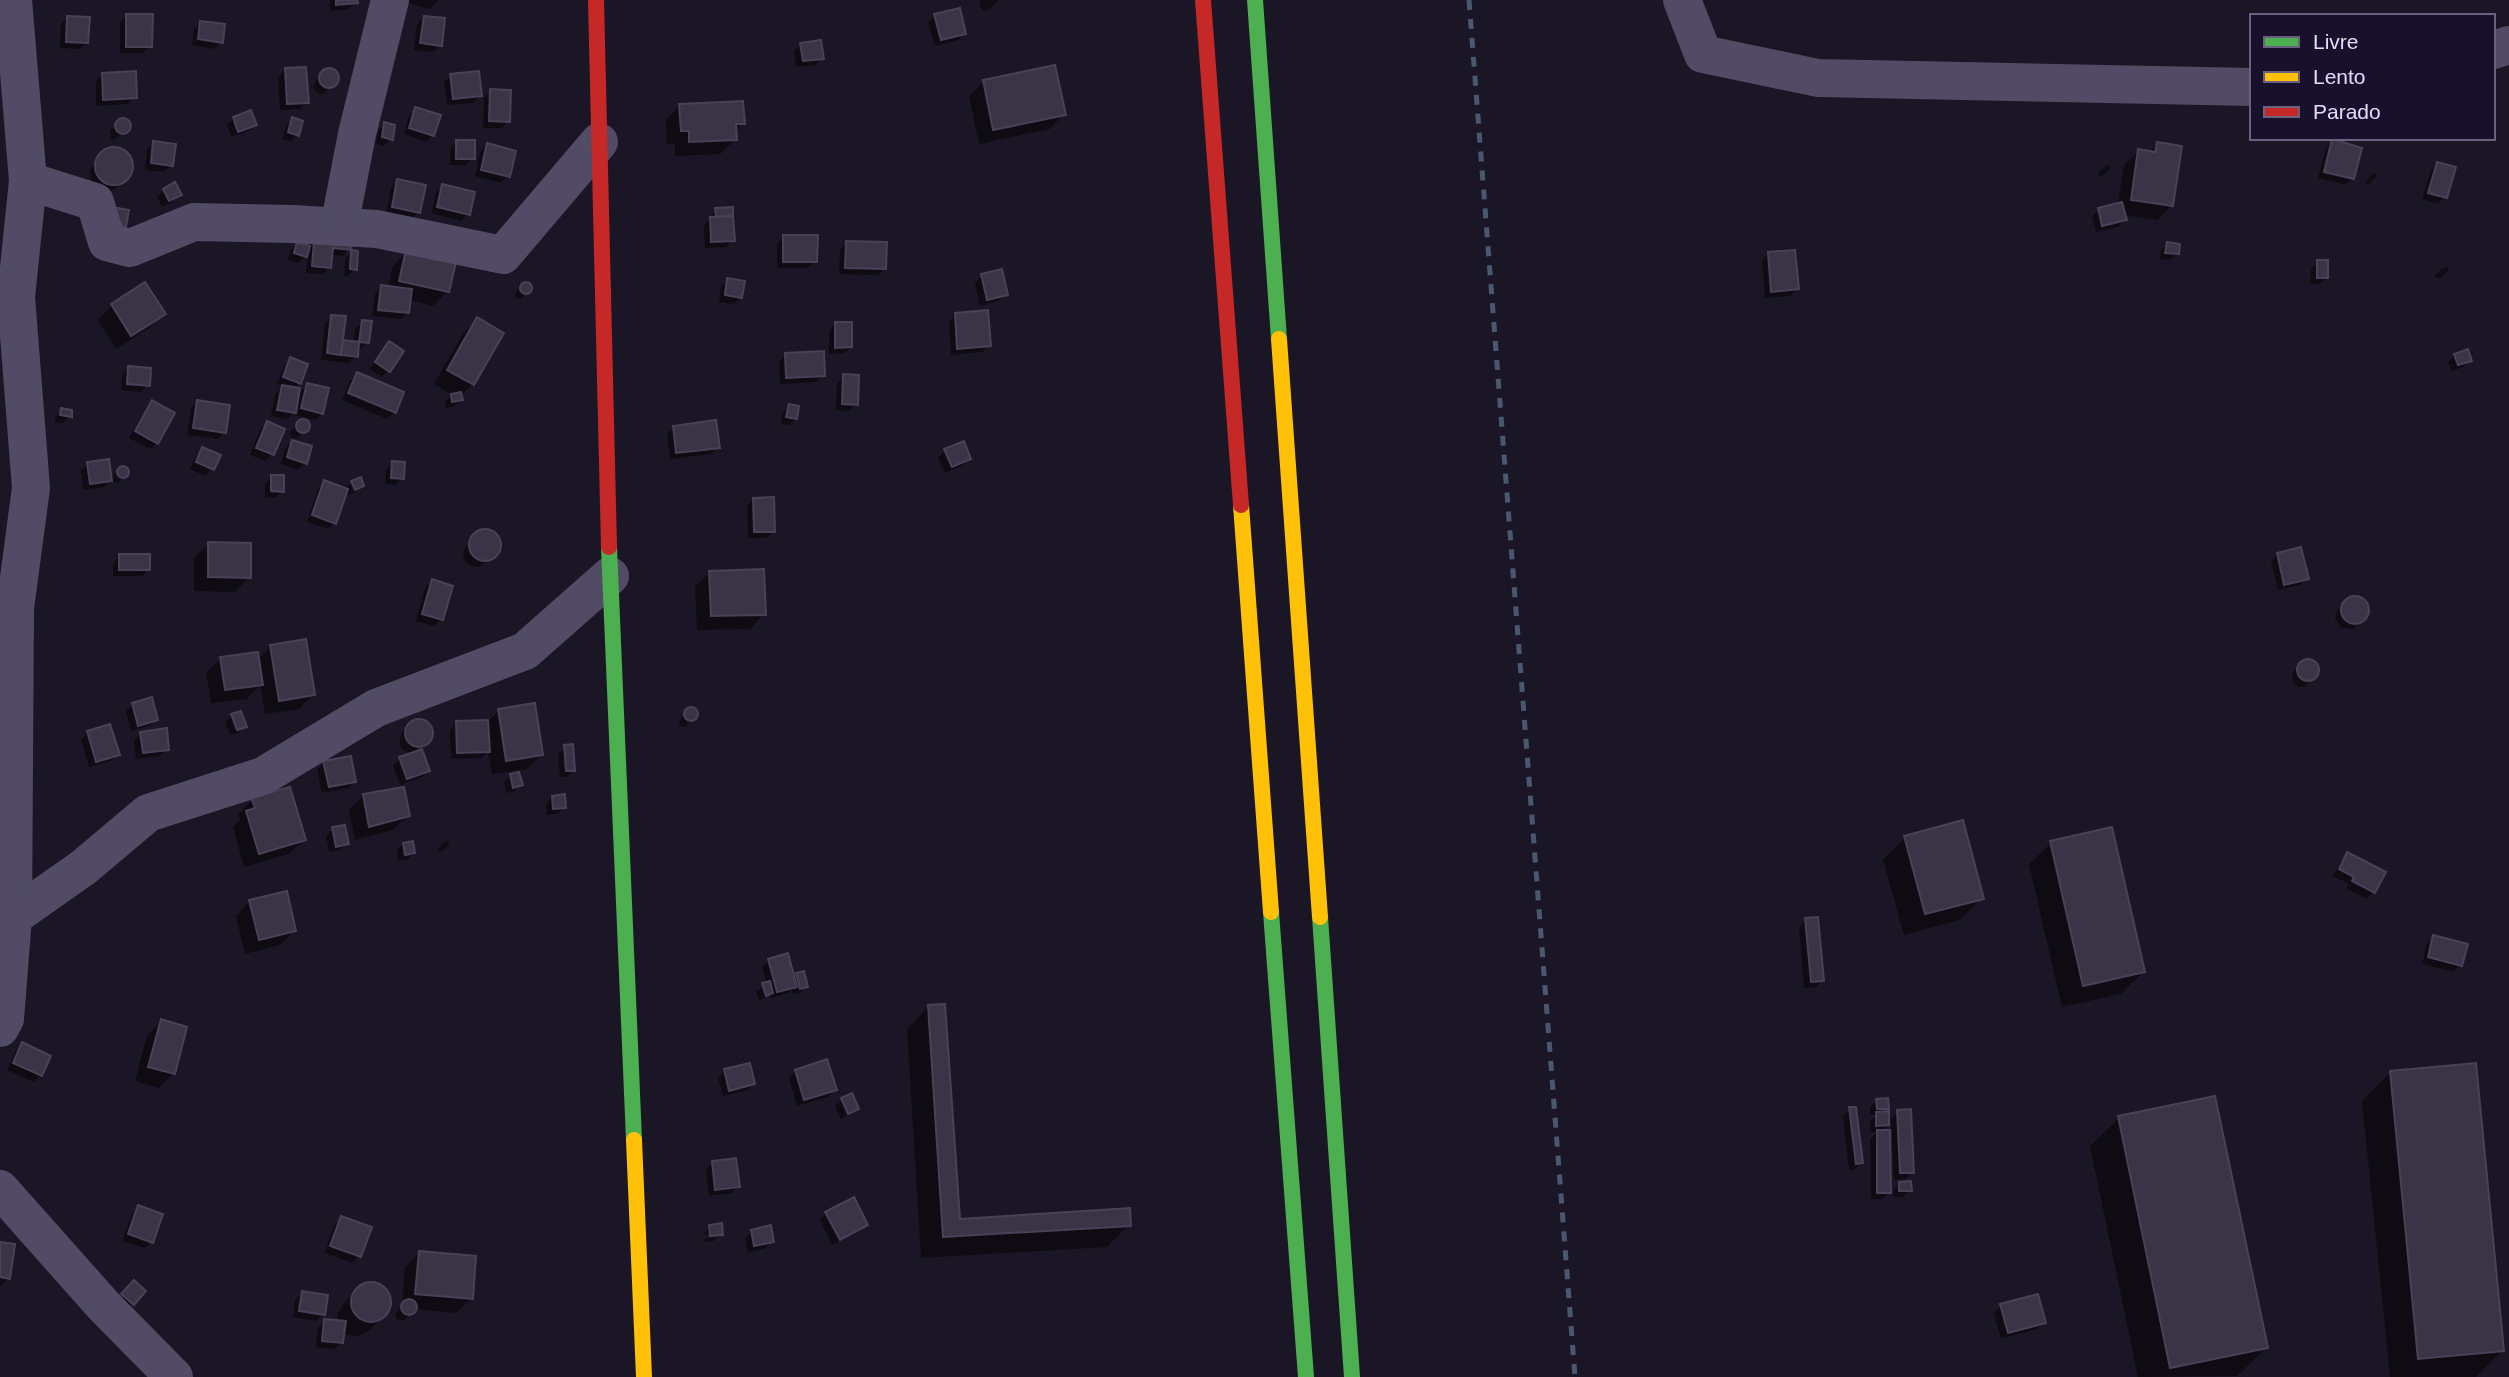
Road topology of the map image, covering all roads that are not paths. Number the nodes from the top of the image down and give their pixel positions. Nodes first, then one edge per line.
1 (13, 0) edge
2 (390, 0) edge
3 (596, 0) edge
4 (1203, 0) edge
5 (1255, 0) edge
6 (1682, 0) edge
7 (2250, 87) edge
8 (9, 88) edge
9 (599, 142) junction
10 (28, 181) junction
11 (340, 227) junction
12 (610, 576) junction
13 (7, 741) edge
14 (13, 917) junction
15 (0, 1028) edge
16 (0, 1189) edge
17 (174, 1377) edge
18 (645, 1377) edge
19 (1306, 1377) edge
20 (1352, 1377) edge

1 - 8 street
2 - 11 street
3 - 9 main road
4 - 19 main road
5 - 20 main road
6 - 7 street
8 - 10 street
9 - 11 street
9 - 12 main road
10 - 11 street
10 - 13 street
12 - 14 street
12 - 18 main road
13 - 14 street
14 - 15 street
16 - 17 street

